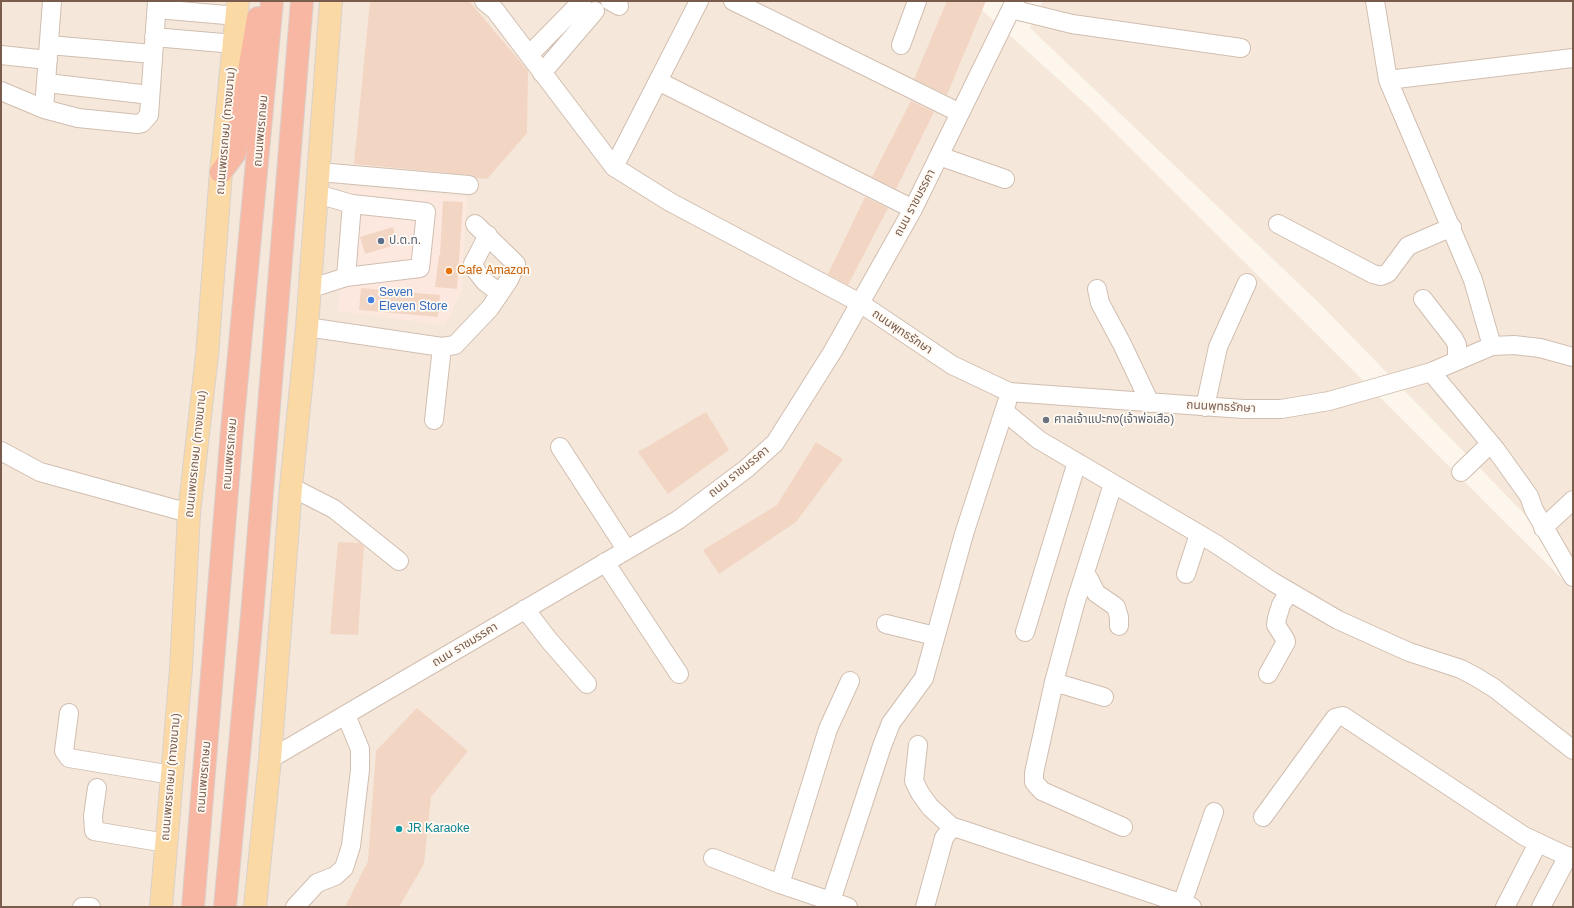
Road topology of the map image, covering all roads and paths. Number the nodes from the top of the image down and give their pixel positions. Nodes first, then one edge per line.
1 (52, 1) edge
2 (260, 1) edge
3 (272, 1) edge
4 (302, 1) edge
5 (331, 1) edge
6 (484, 1) edge
7 (699, 1) edge
8 (733, 1) edge
9 (917, 1) edge
10 (1375, 1) edge
11 (1014, 3) edge
12 (157, 5) edge
13 (588, 6) edge
14 (237, 8) edge
15 (234, 44) junction
16 (901, 45) dead end
17 (154, 46) junction
18 (1241, 48) dead end
19 (49, 53) junction
20 (1, 55) edge
21 (529, 55) junction
22 (1573, 58) edge
23 (542, 73) junction
24 (1388, 80) junction
25 (658, 81) junction
26 (47, 83) junction
27 (1, 91) edge
28 (150, 95) junction
29 (44, 109) junction
30 (960, 113) junction
31 (939, 156) junction
32 (614, 167) junction
33 (221, 172) junction
34 (318, 172) junction
35 (1005, 179) dead end
36 (469, 185) dead end
37 (317, 194) junction
38 (352, 204) junction
39 (913, 209) junction
40 (1278, 224) dead end
41 (1452, 227) junction
42 (346, 277) junction
43 (1247, 282) dead end
44 (309, 289) junction
45 (1097, 289) dead end
46 (500, 293) junction
47 (1423, 299) dead end
48 (860, 303) junction
49 (307, 327) junction
50 (1492, 346) junction
51 (442, 347) junction
52 (1573, 357) edge
53 (1457, 360) junction
54 (1431, 372) junction
55 (1009, 392) junction
56 (1150, 403) junction
57 (1205, 407) junction
58 (1005, 412) junction
59 (434, 420) dead end
60 (1490, 444) junction
61 (560, 446) dead end
62 (1, 451) edge
63 (1077, 462) junction
64 (1461, 472) dead end
65 (1113, 484) junction
66 (291, 487) junction
67 (1573, 500) edge
68 (189, 513) junction
69 (1544, 528) junction
70 (1198, 534) junction
71 (626, 550) junction
72 (399, 561) dead end
73 (605, 562) junction
74 (1572, 573) edge
75 (1186, 574) dead end
76 (1084, 576) junction
77 (1289, 592) junction
78 (525, 609) junction
79 (886, 624) dead end
80 (1119, 626) dead end
81 (1025, 632) dead end
82 (935, 636) junction
83 (679, 674) dead end
84 (1268, 674) dead end
85 (850, 681) dead end
86 (1054, 682) junction
87 (587, 684) dead end
88 (1104, 697) dead end
89 (70, 713) dead end
90 (346, 715) junction
91 (918, 745) dead end
92 (1573, 750) edge
93 (270, 759) junction
94 (172, 775) junction
95 (97, 788) dead end
96 (1214, 812) dead end
97 (1263, 817) dead end
98 (1123, 827) dead end
99 (952, 828) junction
100 (166, 843) junction
101 (1538, 844) junction
102 (713, 858) dead end
103 (1571, 858) edge
104 (780, 884) junction
105 (830, 904) edge
106 (1189, 906) edge
107 (82, 907) edge
108 (91, 907) edge
109 (161, 907) edge
110 (193, 907) edge
111 (225, 907) edge
112 (255, 907) edge
113 (295, 907) edge
114 (848, 907) edge
115 (925, 907) edge
116 (1505, 907) edge
117 (1541, 907) edge

1 - 19 street
2 - 33 highway
3 - 110 highway, ถนนเพชรเกษม
4 - 111 highway
5 - 34 main road
6 - 21 street
7 - 25 street
8 - 30 street
9 - 16 street
10 - 24 street
11 - 18 street
11 - 30 street, ถนน ราชมรรคา
12 - 14 street
12 - 17 street
13 - 21 street
13 - 23 street
14 - 15 main road, ถนนเพชรเกษม (ทางขนาน)
15 - 17 street
15 - 33 main road, ถนนเพชรเกษม (ทางขนาน)
17 - 19 street
17 - 28 street
19 - 20 street
19 - 26 street
21 - 23 street
22 - 24 street
23 - 32 street
24 - 41 street
25 - 32 street
25 - 39 street
26 - 28 street
26 - 29 street
27 - 29 street
28 - 29 street
30 - 31 street, ถนน ราชมรรคา
31 - 35 street
31 - 39 street, ถนน ราชมรรคา
32 - 48 street, ถนนพุทธรักษา
33 - 68 main road, ถนนเพชรเกษม (ทางขนาน)
34 - 36 street
34 - 37 main road
37 - 38 street
37 - 44 main road
38 - 42 street
38 - 42 street
39 - 48 street, ถนน ราชมรรคา
40 - 41 street
41 - 50 street
42 - 44 street
43 - 57 street
44 - 49 main road
45 - 56 street
46 - 46 street
46 - 51 street
47 - 53 street
48 - 55 street, ถนนพุทธรักษา
48 - 71 street, ถนน ราชมรรคา
49 - 51 street
49 - 66 main road
50 - 52 street, ถนนพุทธรักษา
50 - 53 street, ถนนพุทธรักษา
51 - 59 street
53 - 54 street, ถนนพุทธรักษา
54 - 57 street, ถนนพุทธรักษา
54 - 60 street
55 - 56 street, ถนนพุทธรักษา
55 - 58 street
56 - 57 street, ถนนพุทธรักษา
58 - 63 street
58 - 82 street
60 - 64 street
60 - 69 street
61 - 71 street
62 - 68 street
63 - 65 street
63 - 81 street
65 - 70 street
65 - 76 street
66 - 72 street
66 - 93 main road
67 - 69 street
68 - 94 main road, ถนนเพชรเกษม (ทางขนาน)
69 - 74 street
70 - 75 street
70 - 77 street
71 - 73 street, ถนน ราชมรรคา
73 - 78 street, ถนน ราชมรรคา
73 - 83 street
76 - 80 street
76 - 86 street
77 - 84 street
77 - 92 street
78 - 87 street
78 - 90 street, ถนน ราชมรรคา
79 - 82 street
82 - 105 street
85 - 104 street
86 - 88 street
86 - 98 street
89 - 94 street
90 - 93 street, ถนน ราชมรรคา
90 - 113 street
91 - 99 street
93 - 112 main road
94 - 100 main road, ถนนเพชรเกษม (ทางขนาน)
95 - 100 street
96 - 106 street
97 - 101 street
99 - 106 street
99 - 115 street
100 - 109 main road, ถนนเพชรเกษม (ทางขนาน)
101 - 103 street
101 - 116 street
102 - 104 street
103 - 117 street
104 - 105 street
105 - 114 street
107 - 108 street

